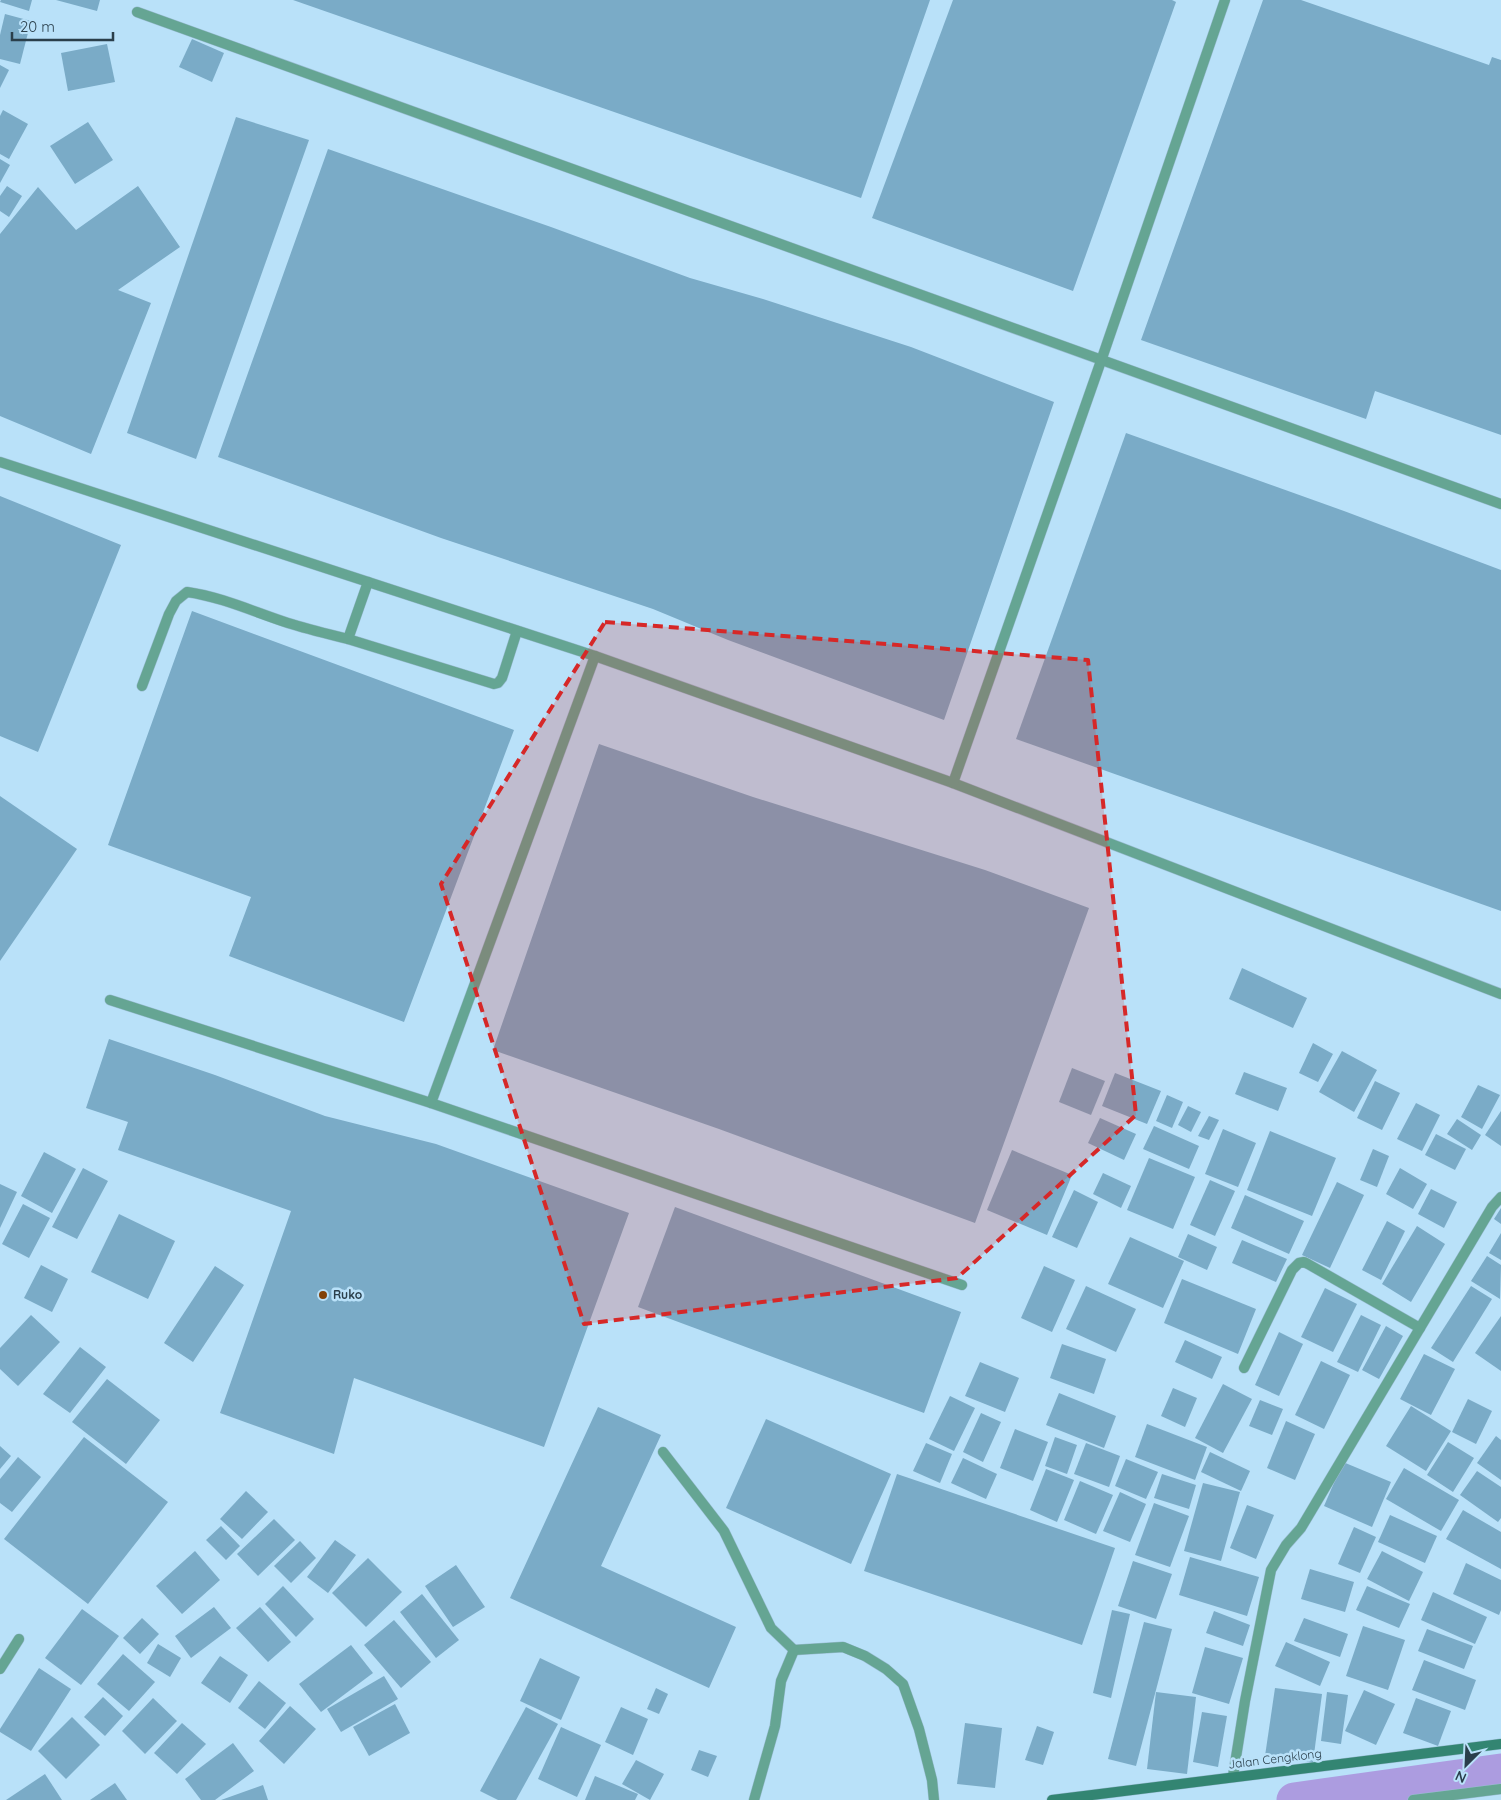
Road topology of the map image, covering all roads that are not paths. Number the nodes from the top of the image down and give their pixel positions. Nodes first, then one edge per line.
1 (1225, 0) edge
2 (137, 12) dead end
3 (1101, 361) junction
4 (0, 462) edge
5 (1501, 504) edge
6 (368, 582) junction
7 (517, 631) junction
8 (348, 639) junction
9 (595, 656) junction
10 (142, 686) dead end
11 (953, 783) junction
12 (1501, 994) edge
13 (110, 1000) dead end
14 (431, 1103) junction
15 (1501, 1197) edge
16 (962, 1285) dead end
17 (1420, 1328) junction
18 (1244, 1368) dead end
19 (664, 1452) dead end
20 (19, 1638) dead end
21 (794, 1650) junction
22 (0, 1669) edge
23 (1501, 1744) edge
24 (1233, 1776) junction
25 (1501, 1789) edge
26 (754, 1800) edge
27 (934, 1800) edge
28 (1052, 1800) edge
29 (1413, 1800) edge

1 - 3 street
2 - 3 street
3 - 5 street
3 - 11 street
4 - 6 street
6 - 7 street
6 - 8 street
7 - 8 street
7 - 9 street
8 - 10 street
9 - 11 street
9 - 14 street
11 - 12 street
13 - 14 street
14 - 16 street
15 - 17 street
17 - 18 street
17 - 24 street
19 - 21 street
20 - 22 street
21 - 26 street
21 - 27 street
23 - 24 main road, Jalan Cengklong
24 - 28 main road, Jalan Cengklong
25 - 29 street

